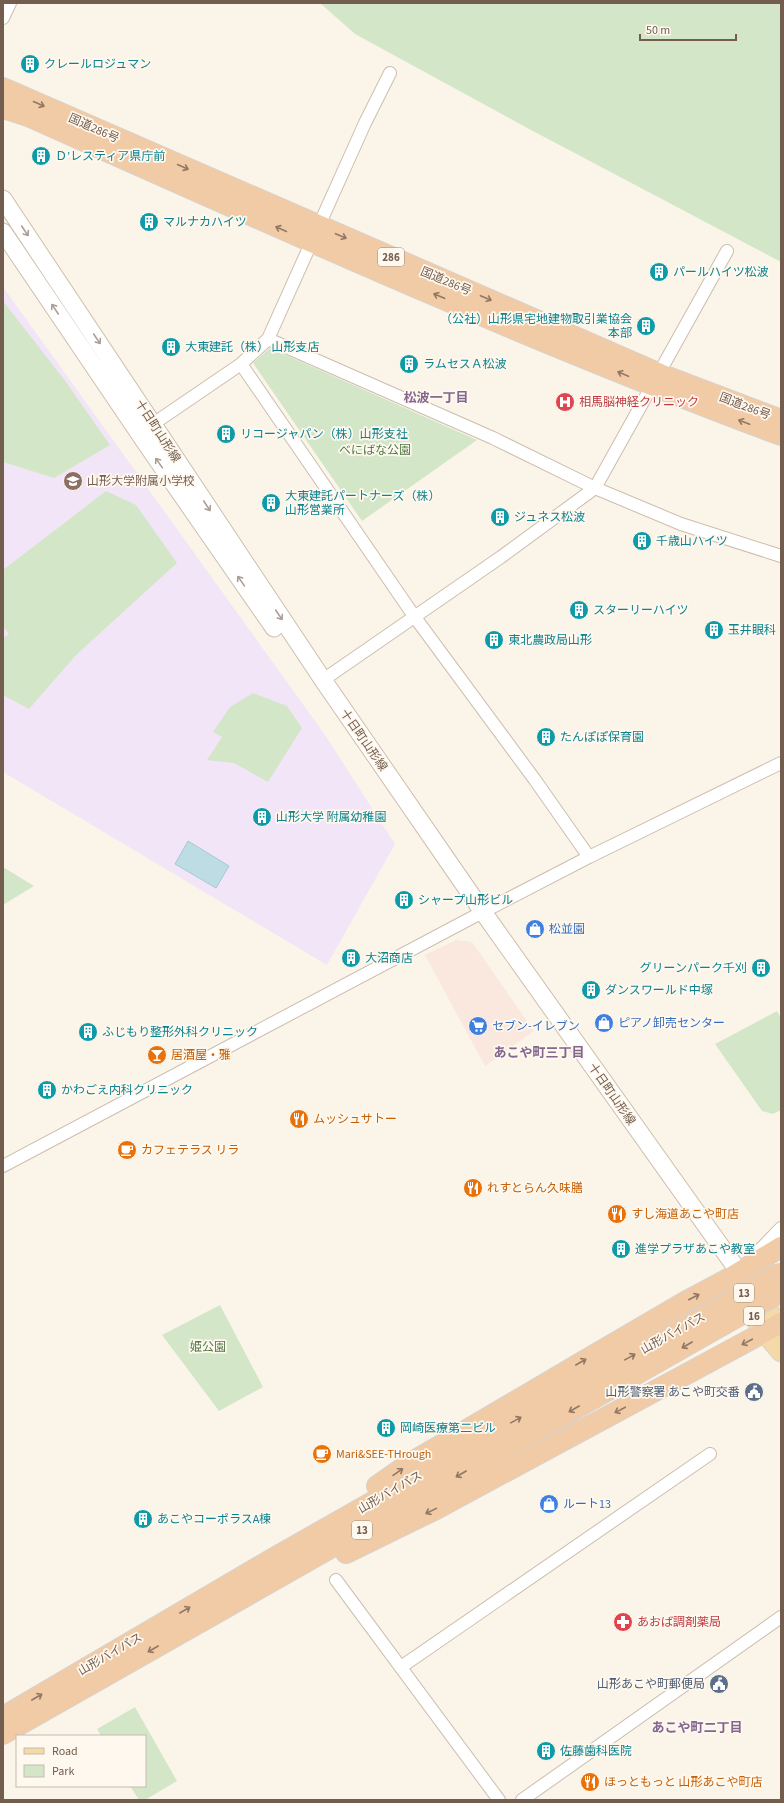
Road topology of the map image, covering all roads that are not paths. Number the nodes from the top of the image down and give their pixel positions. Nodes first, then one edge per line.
1 (10, 3) edge
2 (3, 18) edge
3 (390, 73) dead end
4 (3, 88) edge
5 (3, 108) edge
6 (3, 199) edge
7 (3, 232) edge
8 (315, 234) junction
9 (727, 252) dead end
10 (268, 339) junction
11 (241, 364) junction
12 (656, 380) junction
13 (781, 420) edge
14 (153, 424) junction
15 (781, 435) edge
16 (595, 488) junction
17 (781, 556) edge
18 (414, 616) junction
19 (323, 680) junction
20 (781, 763) edge
21 (589, 857) junction
22 (479, 914) junction
23 (3, 1166) edge
24 (781, 1228) edge
25 (781, 1247) edge
26 (734, 1276) junction
27 (781, 1279) edge
28 (714, 1320) junction
29 (777, 1326) edge
30 (781, 1352) edge
31 (710, 1454) dead end
32 (274, 1558) junction
33 (336, 1580) dead end
34 (781, 1617) edge
35 (173, 1637) junction
36 (401, 1667) junction
37 (3, 1717) edge
38 (3, 1734) edge
39 (499, 1800) edge
40 (522, 1800) edge

1 - 2 street
3 - 8 street
4 -> 8 highway, 国道286号 / 286
8 -> 5 highway, 国道286号 / 286
6 -> 14 main road, 十日町山形線
22 -> 7 main road, 十日町山形線
8 - 10 street
8 - 12 highway, 国道286号 / 286
9 - 12 street
10 - 11 street
10 - 16 street
11 - 14 street
11 - 18 street
12 - 13 highway, 国道286号 / 286
15 -> 12 highway, 国道286号 / 286
12 - 16 street
14 -> 19 main road, 十日町山形線
16 - 17 street
16 - 18 street
18 - 19 street
18 - 21 street
19 - 22 main road, 十日町山形線
20 - 21 street
21 - 22 street
22 - 23 street
22 - 26 main road, 十日町山形線
24 - 26 street
25 - 26 highway
26 - 29 main road, 16
32 -> 26 highway
27 - 28 highway, 山形バイパス / 13, bridge
32 -> 28 highway, 山形バイパス / 13
28 -> 35 highway, 山形バイパス / 13
29 - 30 main road, 16
29 -> 35 highway
31 - 36 street
37 -> 32 highway, 山形バイパス / 13
33 - 36 street
34 - 40 street
35 -> 38 highway, 山形バイパス / 13
36 - 39 street

